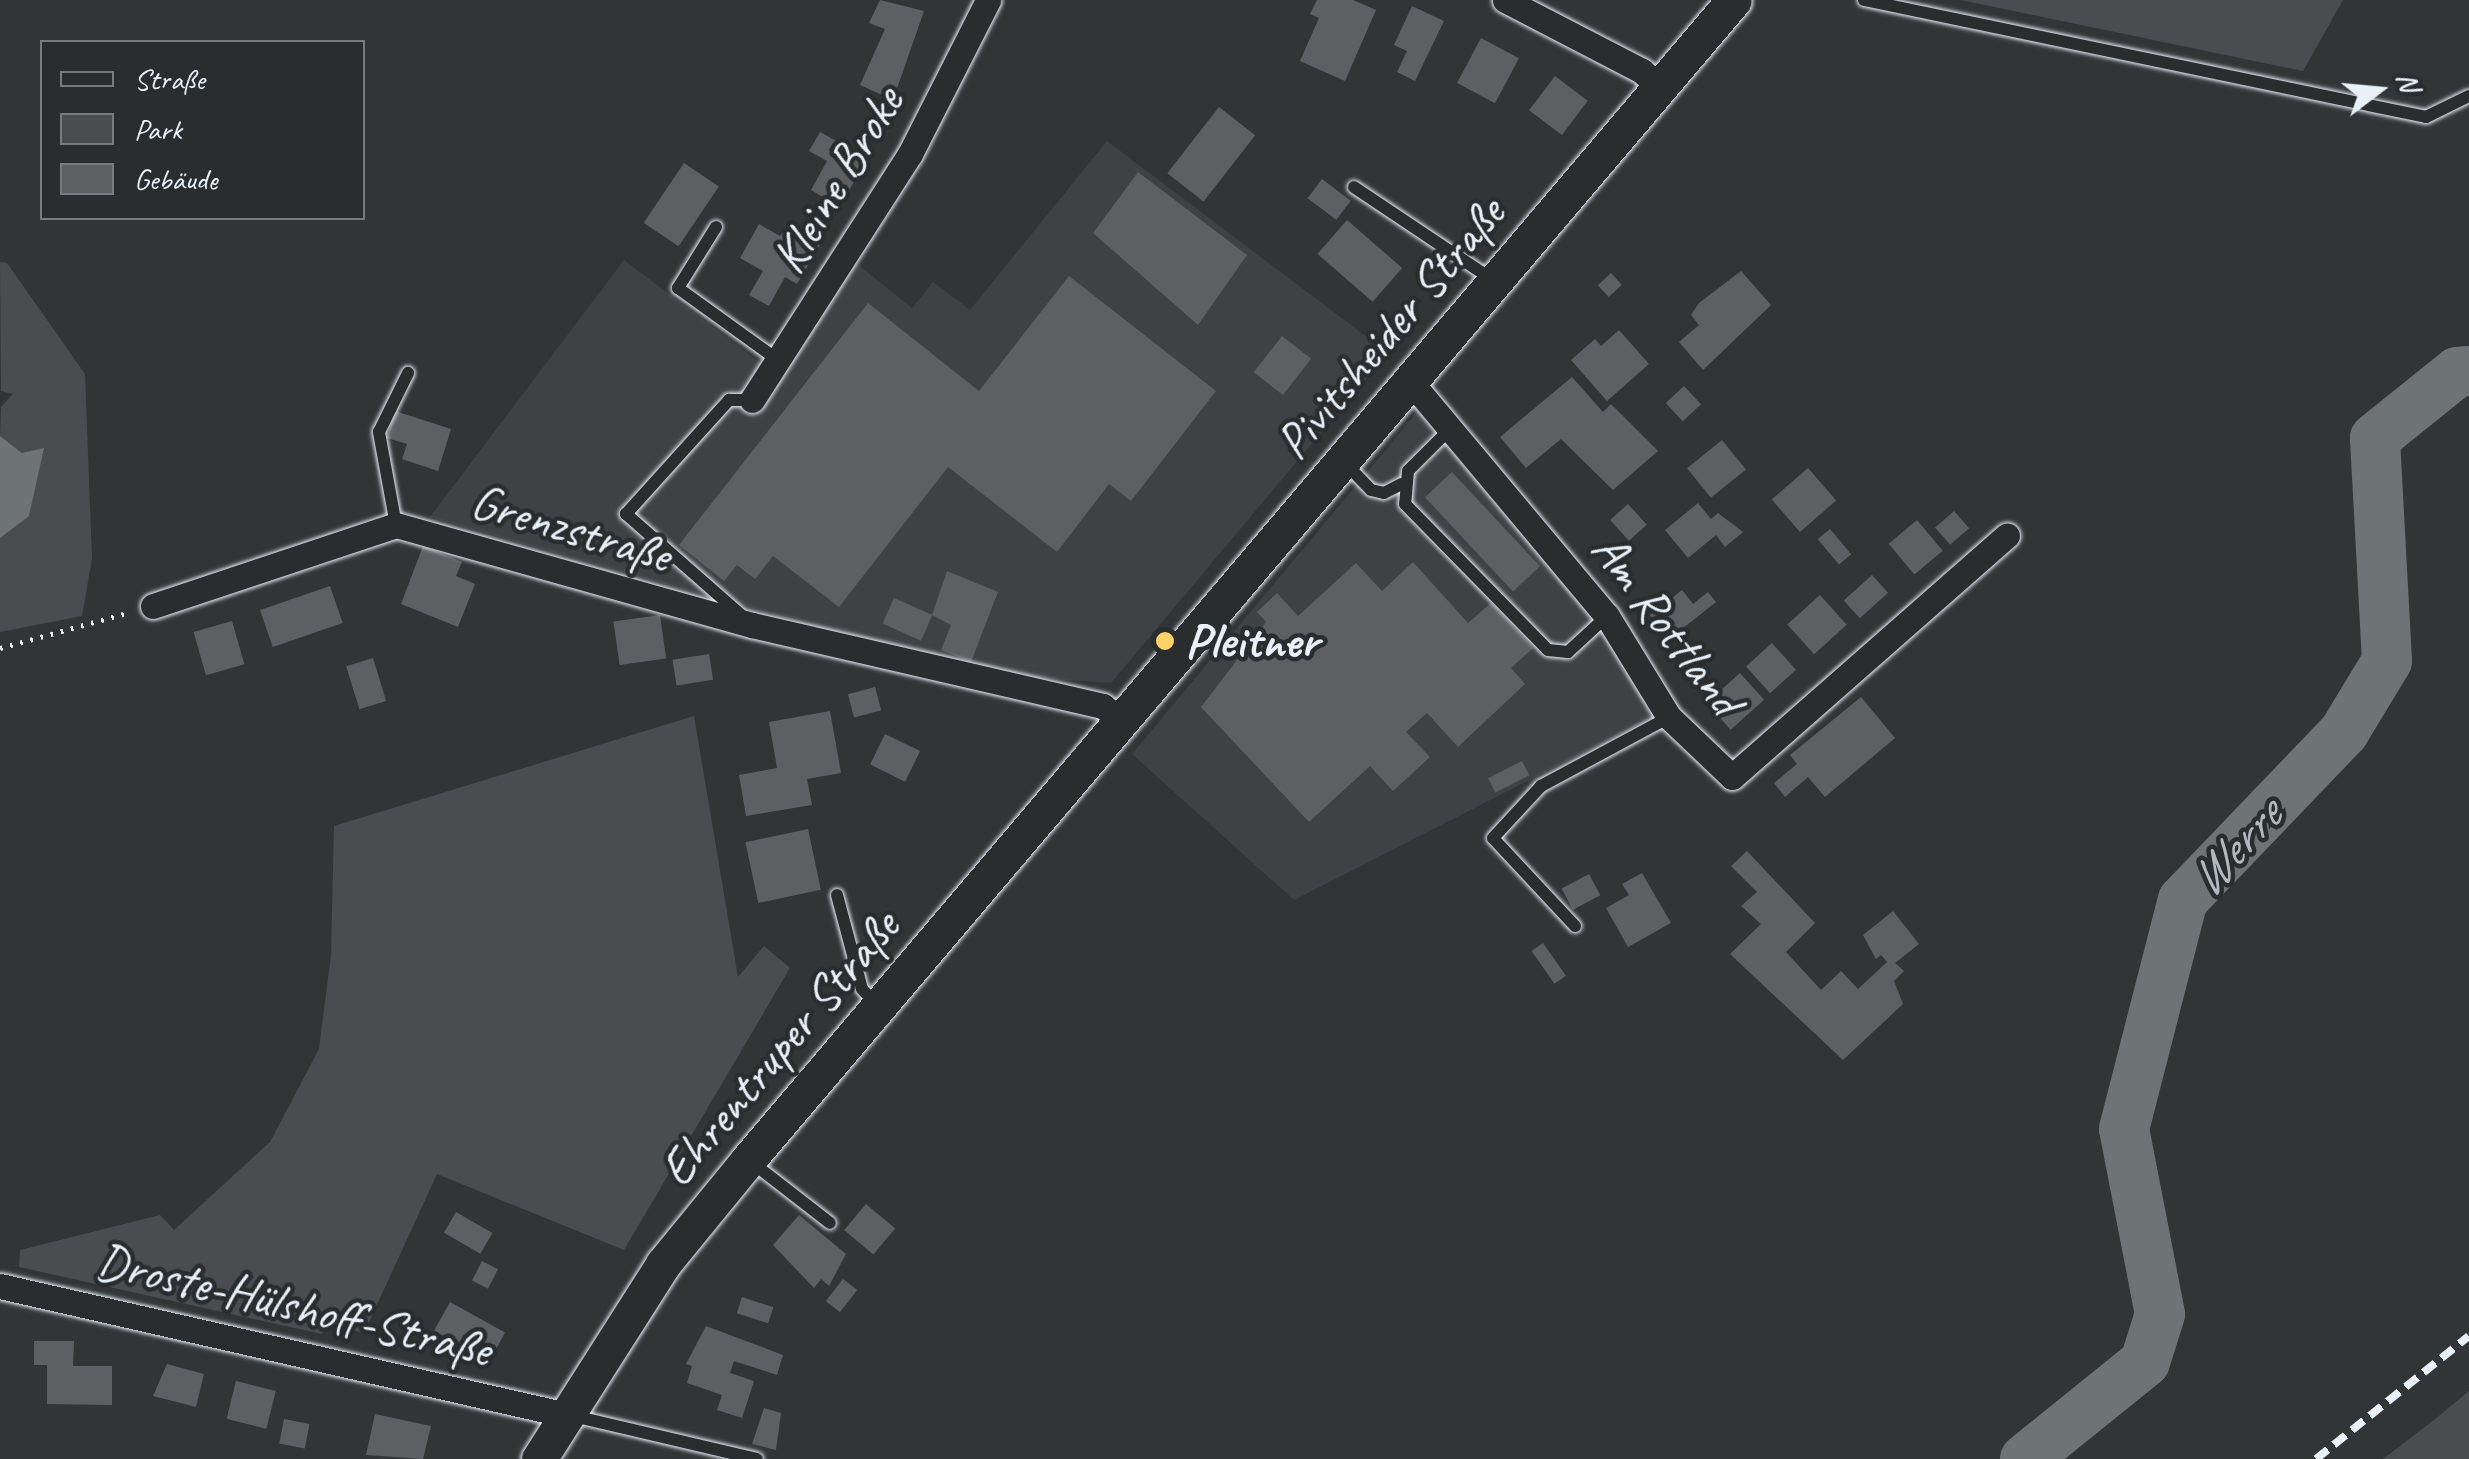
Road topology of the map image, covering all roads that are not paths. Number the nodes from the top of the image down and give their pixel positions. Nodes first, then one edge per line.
1 (988, 0) edge
2 (1505, 0) edge
3 (1734, 0) edge
4 (1864, 0) edge
5 (1660, 88) junction
6 (2469, 96) edge
7 (1354, 187) dead end
8 (716, 227) dead end
9 (1495, 281) junction
10 (780, 362) junction
11 (408, 373) dead end
12 (1406, 378) junction
13 (752, 400) joint
14 (1454, 426) junction
15 (1343, 462) junction
16 (1402, 484) junction
17 (396, 525) junction
18 (2007, 535) dead end
19 (153, 606) road end
20 (1607, 616) junction
21 (752, 626) junction
22 (1669, 718) junction
23 (1121, 721) junction
24 (838, 895) dead end
25 (1575, 926) dead end
26 (878, 1007) junction
27 (748, 1160) junction
28 (830, 1223) dead end
29 (0, 1286) edge
30 (567, 1415) junction
31 (539, 1459) edge
32 (757, 1459) edge

1 - 10 street, Kleine Broke
2 - 5 street
3 - 5 main road, Pivitsheider Straße
4 - 6 lane
5 - 9 main road, Pivitsheider Straße
7 - 9 lane
8 - 10 lane
9 - 12 main road, Pivitsheider Straße
10 - 13 street, Kleine Broke
11 - 17 lane
12 - 14 street, Am Rottland
12 - 15 main road, Pivitsheider Straße
13 - 21 lane
14 - 16 lane
14 - 20 street, Am Rottland
15 - 16 lane
15 - 23 main road, Pivitsheider Straße
16 - 20 lane
17 - 19 street, Grenzstraße
17 - 21 street, Grenzstraße
18 - 22 street, Am Rottland
20 - 22 street, Am Rottland
21 - 23 street, Grenzstraße
22 - 25 lane
23 - 26 main road, Ehrentruper Straße
24 - 26 lane
26 - 27 main road, Ehrentruper Straße
27 - 28 lane
27 - 30 main road, Ehrentruper Straße
29 - 30 street, Droste-Hülshoff-Straße
30 - 31 main road, Ehrentruper Straße
30 - 32 lane

